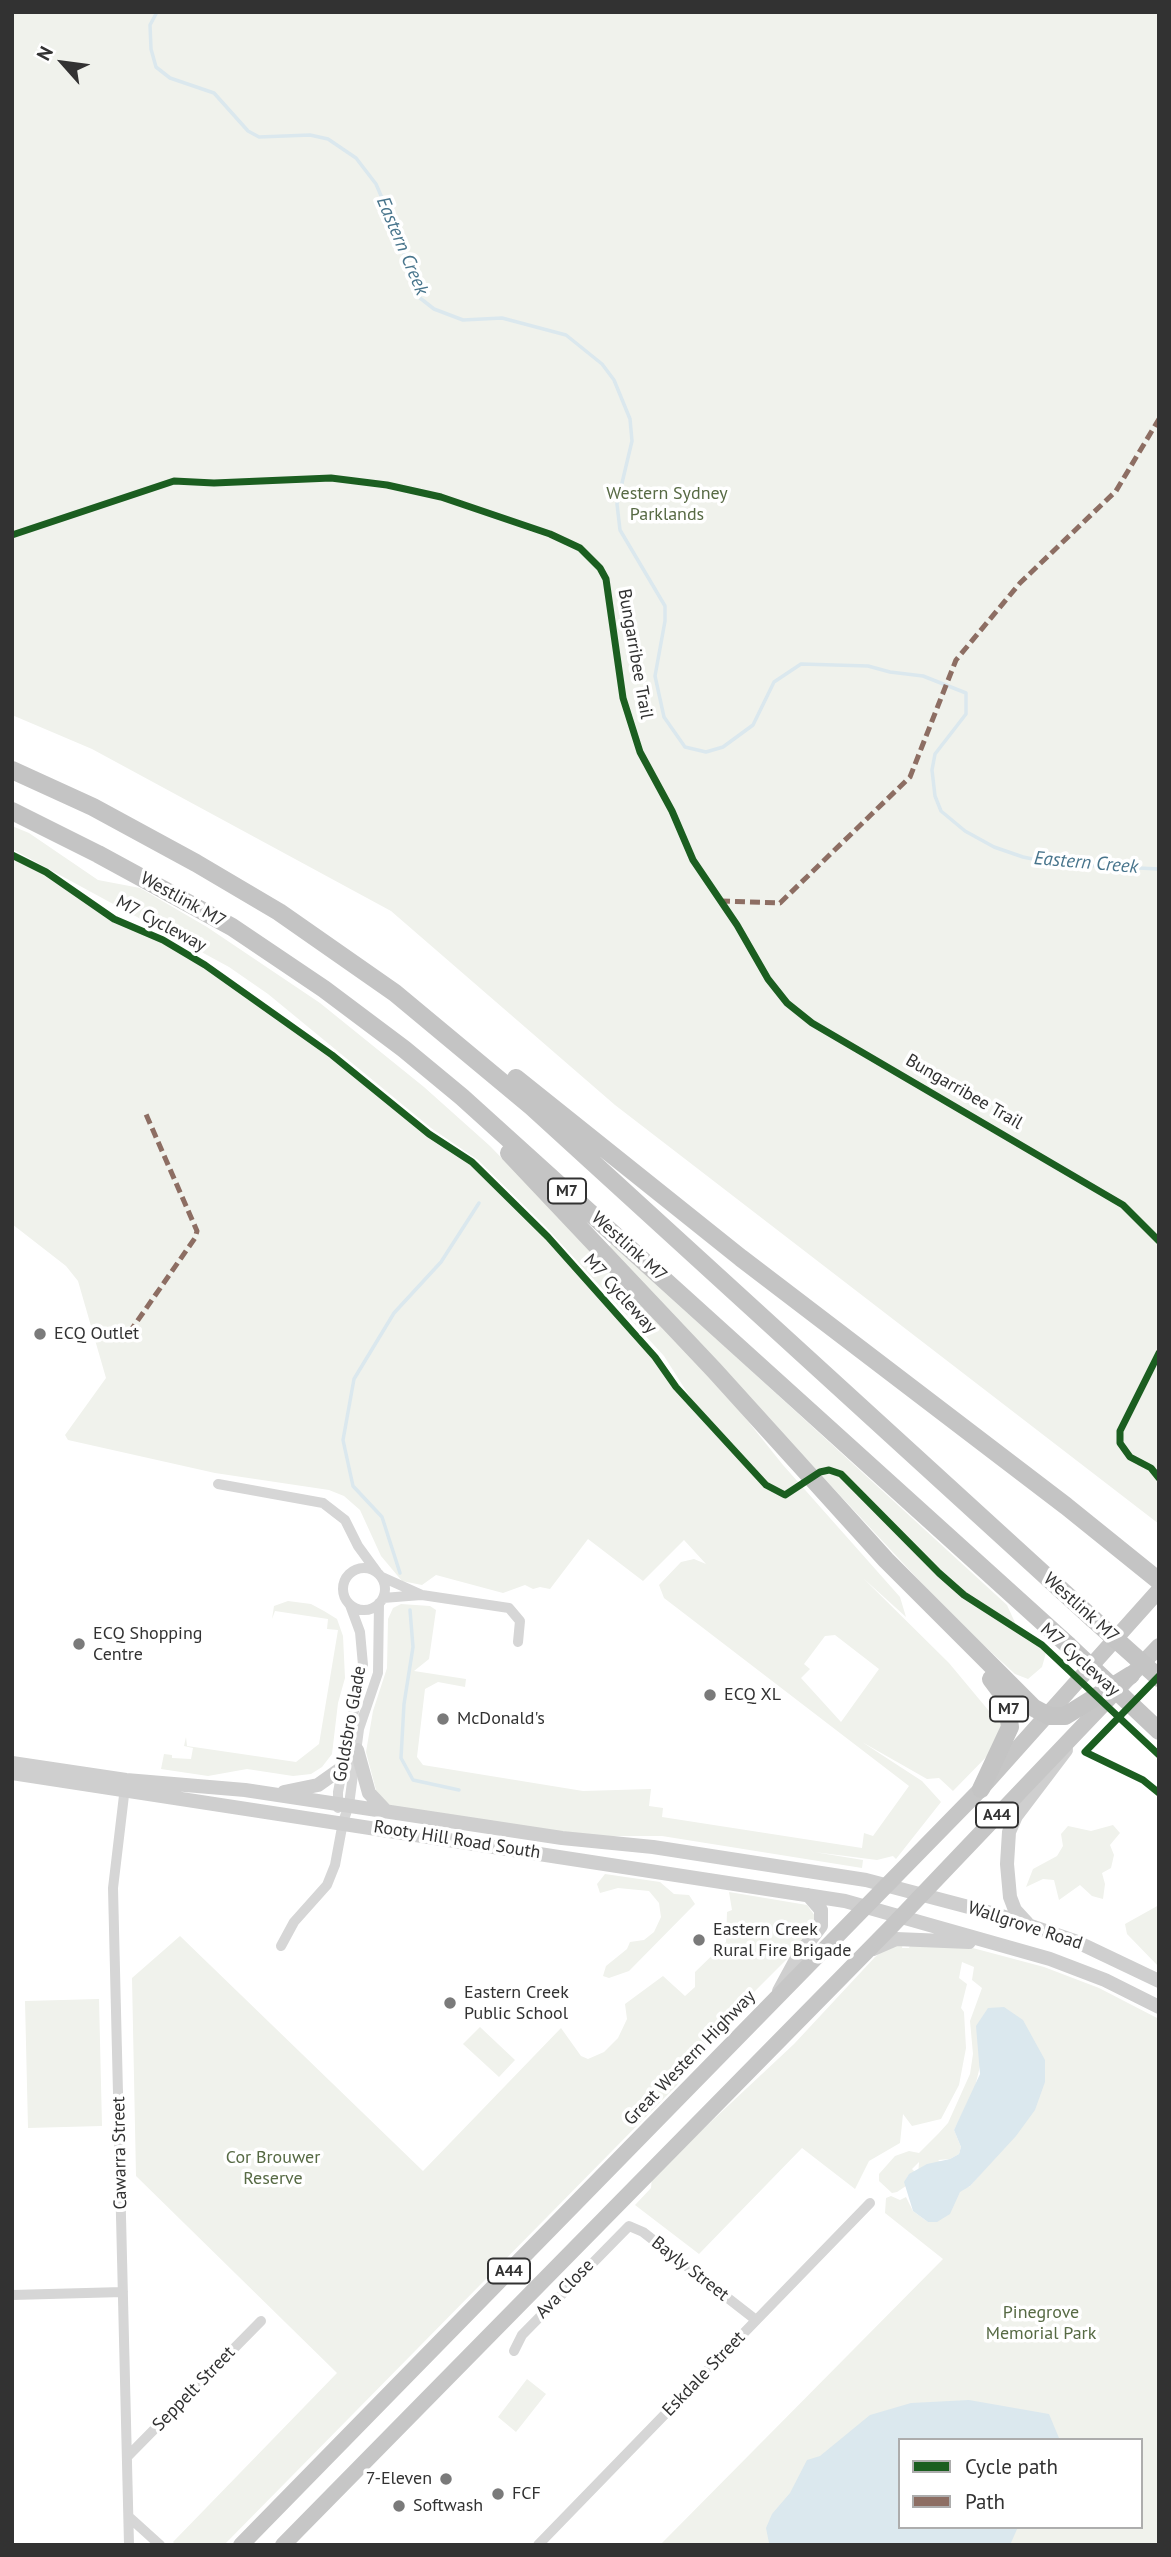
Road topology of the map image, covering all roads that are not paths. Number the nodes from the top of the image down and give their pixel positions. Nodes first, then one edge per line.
1 (12, 771) edge
2 (12, 811) edge
3 (440, 1028) junction
4 (462, 1097) junction
5 (986, 1446) junction
6 (218, 1484) dead end
7 (358, 1546) junction
8 (1159, 1568) edge
9 (349, 1572) junction
10 (379, 1575) junction
11 (1159, 1581) edge
12 (1159, 1590) edge
13 (422, 1595) junction
14 (381, 1601) junction
15 (350, 1605) junction
16 (960, 1637) junction
17 (518, 1642) dead end
18 (1159, 1646) edge
19 (1130, 1675) junction
20 (1159, 1678) edge
21 (1049, 1716) junction
22 (1159, 1731) edge
23 (1074, 1737) junction
24 (356, 1750) junction
25 (12, 1763) edge
26 (342, 1768) junction
27 (12, 1773) edge
28 (125, 1785) junction
29 (981, 1789) junction
30 (272, 1794) junction
31 (343, 1804) junction
32 (386, 1810) junction
33 (342, 1822) junction
34 (887, 1885) junction
35 (922, 1894) junction
36 (808, 1895) junction
37 (866, 1907) junction
38 (901, 1916) junction
39 (1030, 1926) junction
40 (998, 1944) junction
41 (281, 1946) dead end
42 (842, 1973) junction
43 (1159, 1982) edge
44 (775, 1997) junction
45 (1159, 2007) edge
46 (870, 2203) dead end
47 (622, 2231) joint
48 (123, 2292) junction
49 (12, 2295) edge
50 (756, 2320) junction
51 (261, 2321) dead end
52 (514, 2351) dead end
53 (127, 2457) junction
54 (129, 2516) junction
55 (129, 2545) edge
56 (160, 2545) edge
57 (241, 2545) edge
58 (282, 2545) edge
59 (538, 2545) edge

1 - 3 highway, Westlink M7 / M7
2 - 4 highway, Westlink M7 / M7
3 - 5 highway
3 - 20 highway, Westlink M7 / M7, bridge
4 - 16 highway, M7
4 - 22 highway, Westlink M7 / M7, bridge
5 - 8 highway
5 - 11 highway
6 - 7 street
7 - 9 street, Goldsbro Glade
7 - 10 street
9 - 10 street
9 - 15 street, Goldsbro Glade
10 - 13 street
10 - 14 street, Goldsbro Glade
12 - 21 highway, Great Western Highway / A44
13 - 14 street
13 - 17 street
14 - 15 street
14 - 24 street, Goldsbro Glade
15 - 26 street, Goldsbro Glade
16 - 21 highway, M7
16 - 29 highway, M7
18 - 19 highway, A44
19 - 21 highway, M7
19 - 23 highway, A44
21 - 29 highway, Great Western Highway / A44
23 - 35 highway, A44
23 - 39 main road
24 - 31 street, Goldsbro Glade
24 - 32 main road
25 - 28 main road, Rooty Hill Road South
26 - 30 main road
26 - 31 street, Goldsbro Glade
27 - 28 main road, Rooty Hill Road South
28 - 30 main road, Rooty Hill Road South
28 - 33 main road, Rooty Hill Road South
28 - 48 street, Cawarra Street
29 - 34 highway, Great Western Highway / A44
30 - 31 main road, Rooty Hill Road South
31 - 32 main road, Rooty Hill Road South
31 - 33 street
32 - 34 main road, Rooty Hill Road South
33 - 36 main road, Rooty Hill Road South
33 - 41 street
34 - 35 main road, Wallgrove Road
34 - 37 highway, Great Western Highway / A44
35 - 38 highway, A44
35 - 39 main road, Wallgrove Road
36 - 37 main road, Rooty Hill Road South
36 - 44 main road
37 - 38 main road, Rooty Hill Road South
37 - 44 highway, Great Western Highway / A44
38 - 40 main road, Wallgrove Road
38 - 42 highway, A44
39 - 43 main road, Wallgrove Road
40 - 42 main road
40 - 45 main road, Wallgrove Road
42 - 58 highway, A44
44 - 57 highway, Great Western Highway / A44
46 - 50 street, Eskdale Street
47 - 50 street, Bayly Street
47 - 52 street, Ava Close
48 - 49 street
48 - 53 street, Cawarra Street
50 - 59 street, Eskdale Street
51 - 53 street, Seppelt Street
53 - 54 street, Cawarra Street
54 - 55 street, Cawarra Street
54 - 56 street

